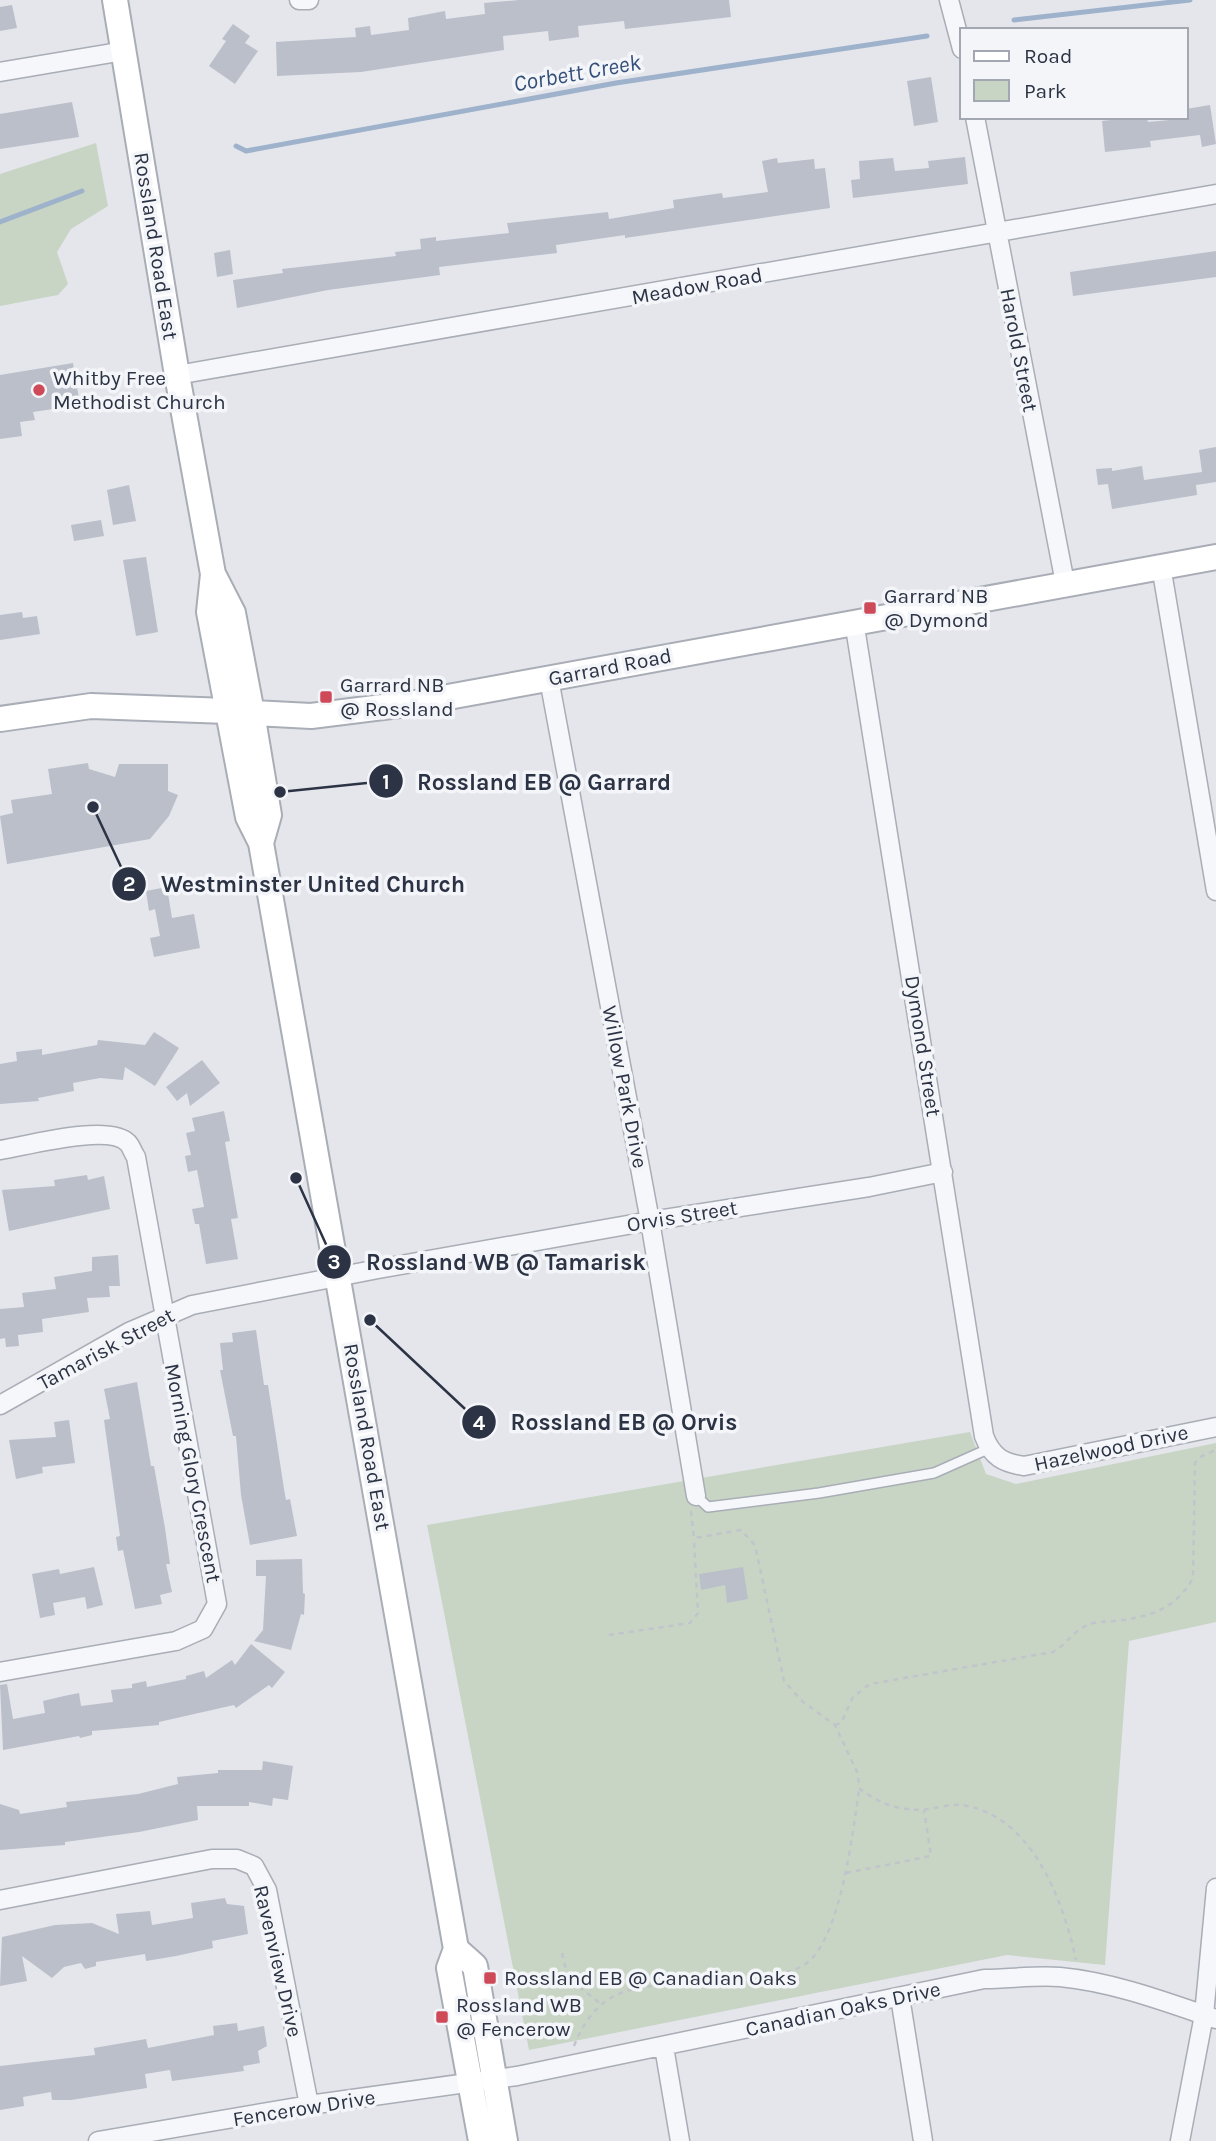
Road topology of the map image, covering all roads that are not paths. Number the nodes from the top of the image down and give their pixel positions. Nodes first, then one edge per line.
1 (115, 0) edge
2 (299, 0) edge
3 (309, 0) edge
4 (949, 0) edge
5 (960, 41) edge
6 (124, 51) junction
7 (0, 72) edge
8 (975, 119) edge
9 (1216, 194) edge
10 (996, 234) junction
11 (177, 375) junction
12 (1216, 557) edge
13 (1161, 566) junction
14 (214, 574) junction
15 (1065, 583) junction
16 (853, 621) junction
17 (549, 679) junction
18 (227, 711) junction
19 (252, 713) junction
20 (0, 719) edge
21 (261, 843) junction
22 (1216, 891) edge
23 (0, 1150) edge
24 (943, 1172) junction
25 (650, 1221) junction
26 (339, 1276) junction
27 (164, 1315) junction
28 (0, 1405) edge
29 (1216, 1427) edge
30 (988, 1449) junction
31 (696, 1496) joint
32 (0, 1672) edge
33 (1216, 1888) edge
34 (0, 1900) edge
35 (456, 1949) junction
36 (900, 1997) junction
37 (1210, 2017) edge
38 (664, 2047) junction
39 (494, 2080) junction
40 (469, 2084) junction
41 (309, 2105) junction
42 (98, 2141) edge
43 (481, 2141) edge
44 (505, 2141) edge
45 (680, 2141) edge
46 (923, 2141) edge
47 (1180, 2141) edge

1 - 6 main road, Rossland Road East
2 - 3 street
4 - 5 street
6 - 7 street
6 - 11 main road, Rossland Road East
8 - 10 street, Harold Street
9 - 10 street, Meadow Road
10 - 11 street, Meadow Road
10 - 15 street, Harold Street
11 - 14 main road, Rossland Road East
12 - 13 main road, Garrard Road
13 - 15 main road, Garrard Road
13 - 22 street
14 - 18 main road, Rossland Road East
14 - 19 main road, Rossland Road East
15 - 16 main road, Garrard Road
16 - 17 main road, Garrard Road
16 - 24 street, Dymond Street
17 - 19 main road, Garrard Road
17 - 25 street, Willow Park Drive
18 - 19 street, Garrard Road
18 - 20 main road, Garrard Road
18 - 21 main road, Rossland Road East
19 - 21 main road, Rossland Road East
21 - 26 main road, Rossland Road East
23 - 27 street, Morning Glory Crescent
24 - 25 street, Orvis Street
24 - 30 street, Dymond Street
25 - 26 street, Orvis Street
25 - 31 street, Willow Park Drive
26 - 27 street, Tamarisk Street
26 - 35 main road, Rossland Road East
27 - 28 street, Tamarisk Street
27 - 32 street, Morning Glory Crescent
29 - 30 street, Hazelwood Drive
30 - 31 lane
33 - 37 street
34 - 41 street, Ravenview Drive
35 - 39 main road, Rossland Road East
35 - 40 main road, Rossland Road East
36 - 37 street, Canadian Oaks Drive
36 - 38 street, Canadian Oaks Drive
36 - 46 street
37 - 47 street
38 - 39 street, Canadian Oaks Drive
38 - 45 street
39 - 40 street, Canadian Oaks Drive
39 - 44 main road, Rossland Road East
40 - 41 street, Fencerow Drive
40 - 43 main road, Rossland Road East
41 - 42 street, Fencerow Drive

